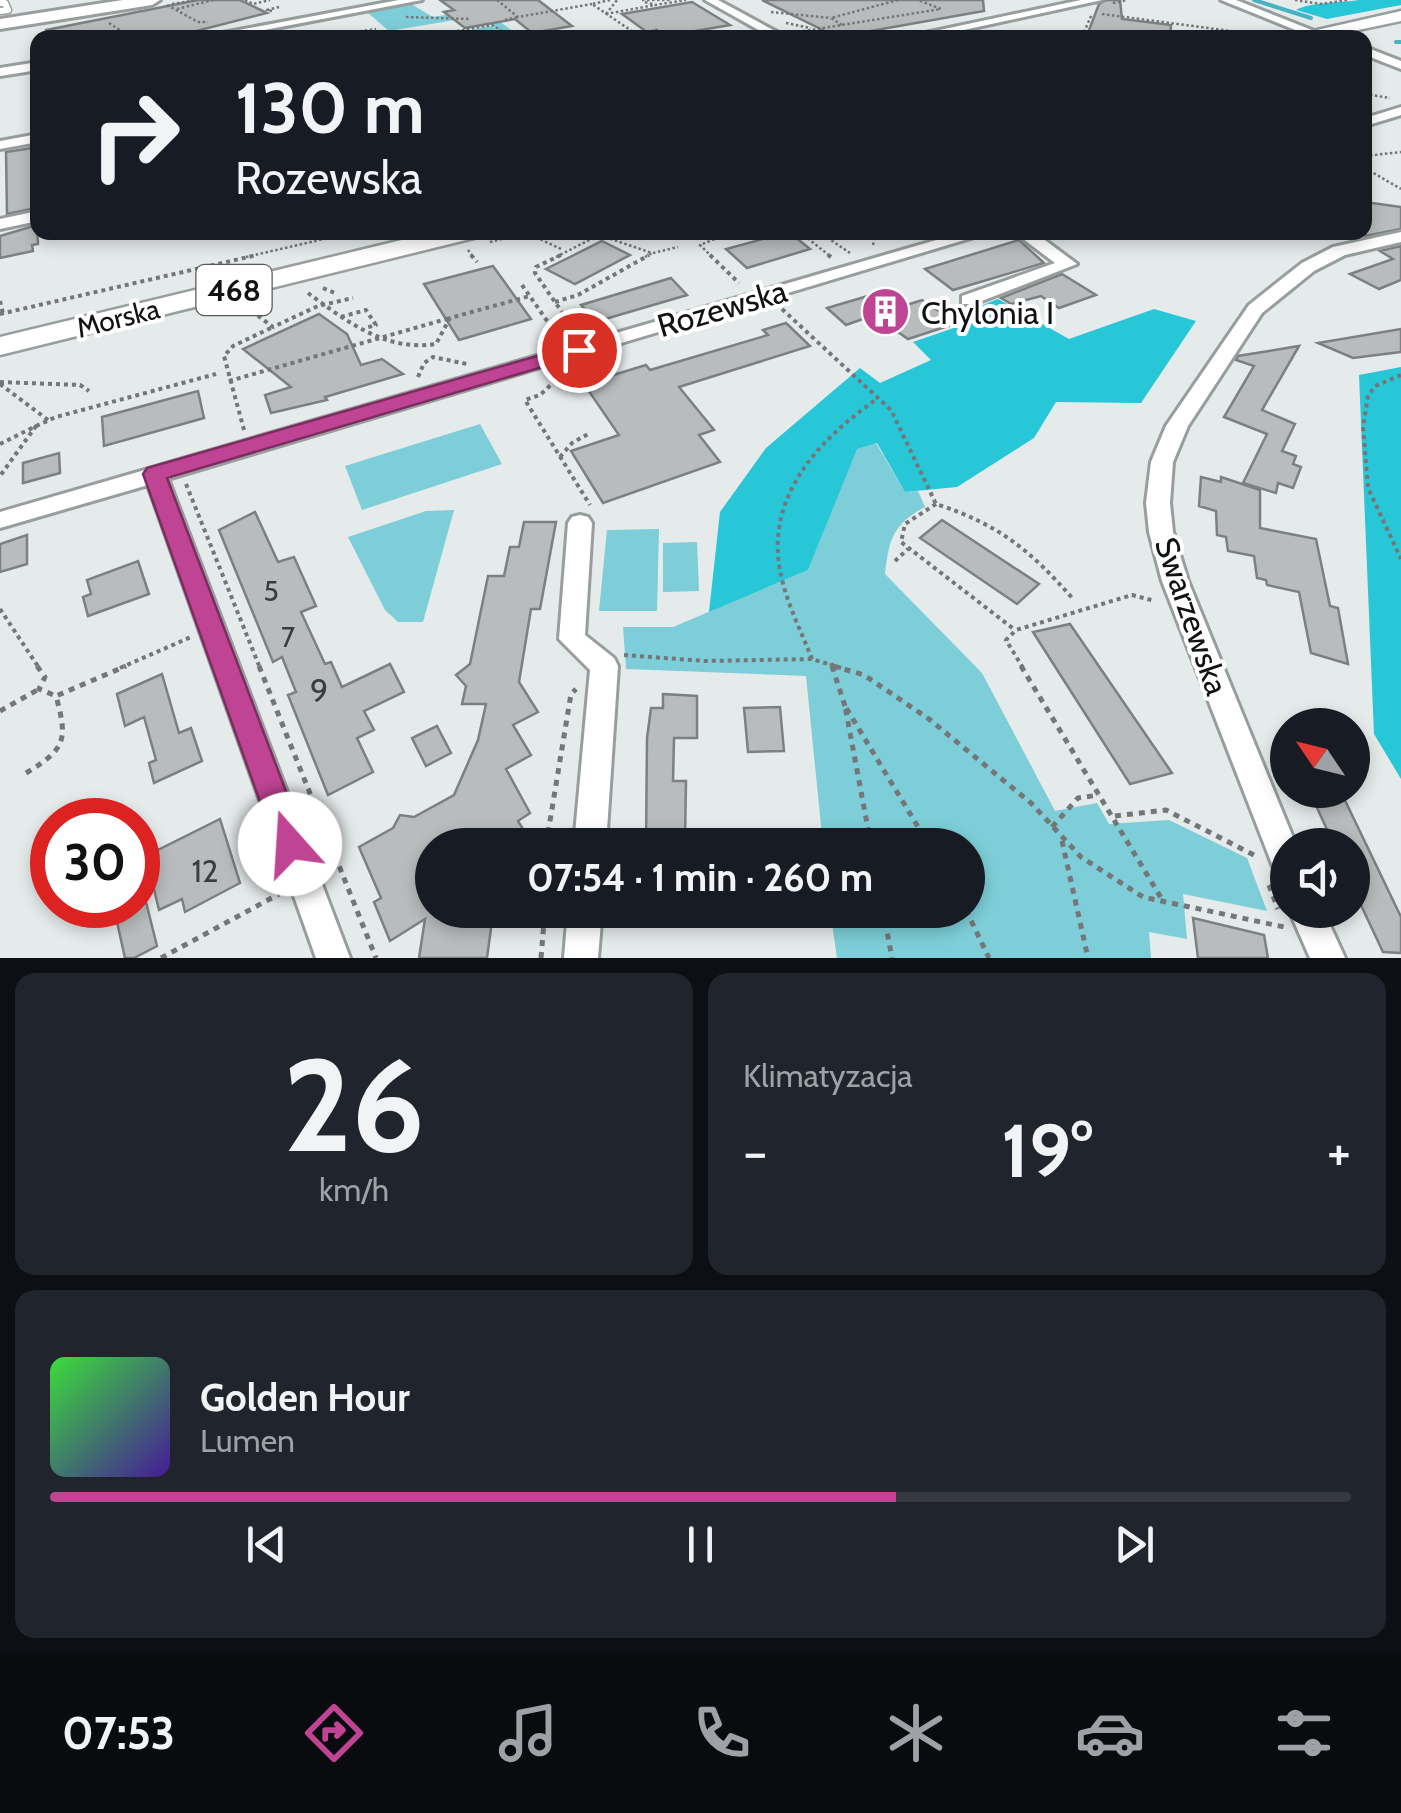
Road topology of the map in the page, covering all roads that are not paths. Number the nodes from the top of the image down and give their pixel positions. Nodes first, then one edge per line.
1 (417, 0) edge
2 (710, 0) edge
3 (1226, 0) edge
4 (159, 2) edge
5 (1100, 2) edge
6 (0, 4) edge
7 (1007, 6) dead end
8 (0, 11) edge
9 (1027, 14) junction
10 (1401, 16) edge
11 (300, 20) junction
12 (0, 24) edge
13 (1401, 26) edge
14 (246, 30) edge
15 (307, 30) edge
16 (775, 30) edge
17 (947, 30) edge
18 (1307, 30) edge
19 (1342, 30) edge
20 (1372, 32) edge
21 (1372, 55) edge
22 (1401, 65) edge
23 (30, 67) edge
24 (0, 72) edge
25 (1398, 105) edge
26 (1372, 118) edge
27 (30, 139) edge
28 (0, 145) edge
29 (30, 218) edge
30 (0, 224) edge
31 (1401, 238) edge
32 (365, 240) edge
33 (468, 240) edge
34 (956, 240) edge
35 (1034, 240) edge
36 (968, 300) dead end
37 (1, 318) edge
38 (0, 346) edge
39 (169, 475) junction
40 (0, 520) edge
41 (580, 524) dead end
42 (592, 828) edge
43 (1270, 852) edge
44 (583, 928) edge
45 (1303, 928) edge
46 (334, 958) edge
47 (581, 958) edge
48 (1328, 958) edge

1 - 11 street
2 - 16 street
3 - 18 street
4 - 12 street
5 - 9 street
6 - 8 lane
7 - 9 street
9 - 17 street
10 - 19 main road
11 - 14 street
11 - 15 street
13 - 20 main road
21 - 22 street
23 - 24 street
25 - 26 street
27 - 28 street
29 - 30 street
31 - 43 street, Swarzewska
32 - 37 main road, Morska / 468
33 - 38 main road, Morska / 468
34 - 39 street, Rozewska
35 - 36 street
39 - 40 street, Rozewska
39 - 46 street
41 - 42 street
44 - 47 street
45 - 48 street

